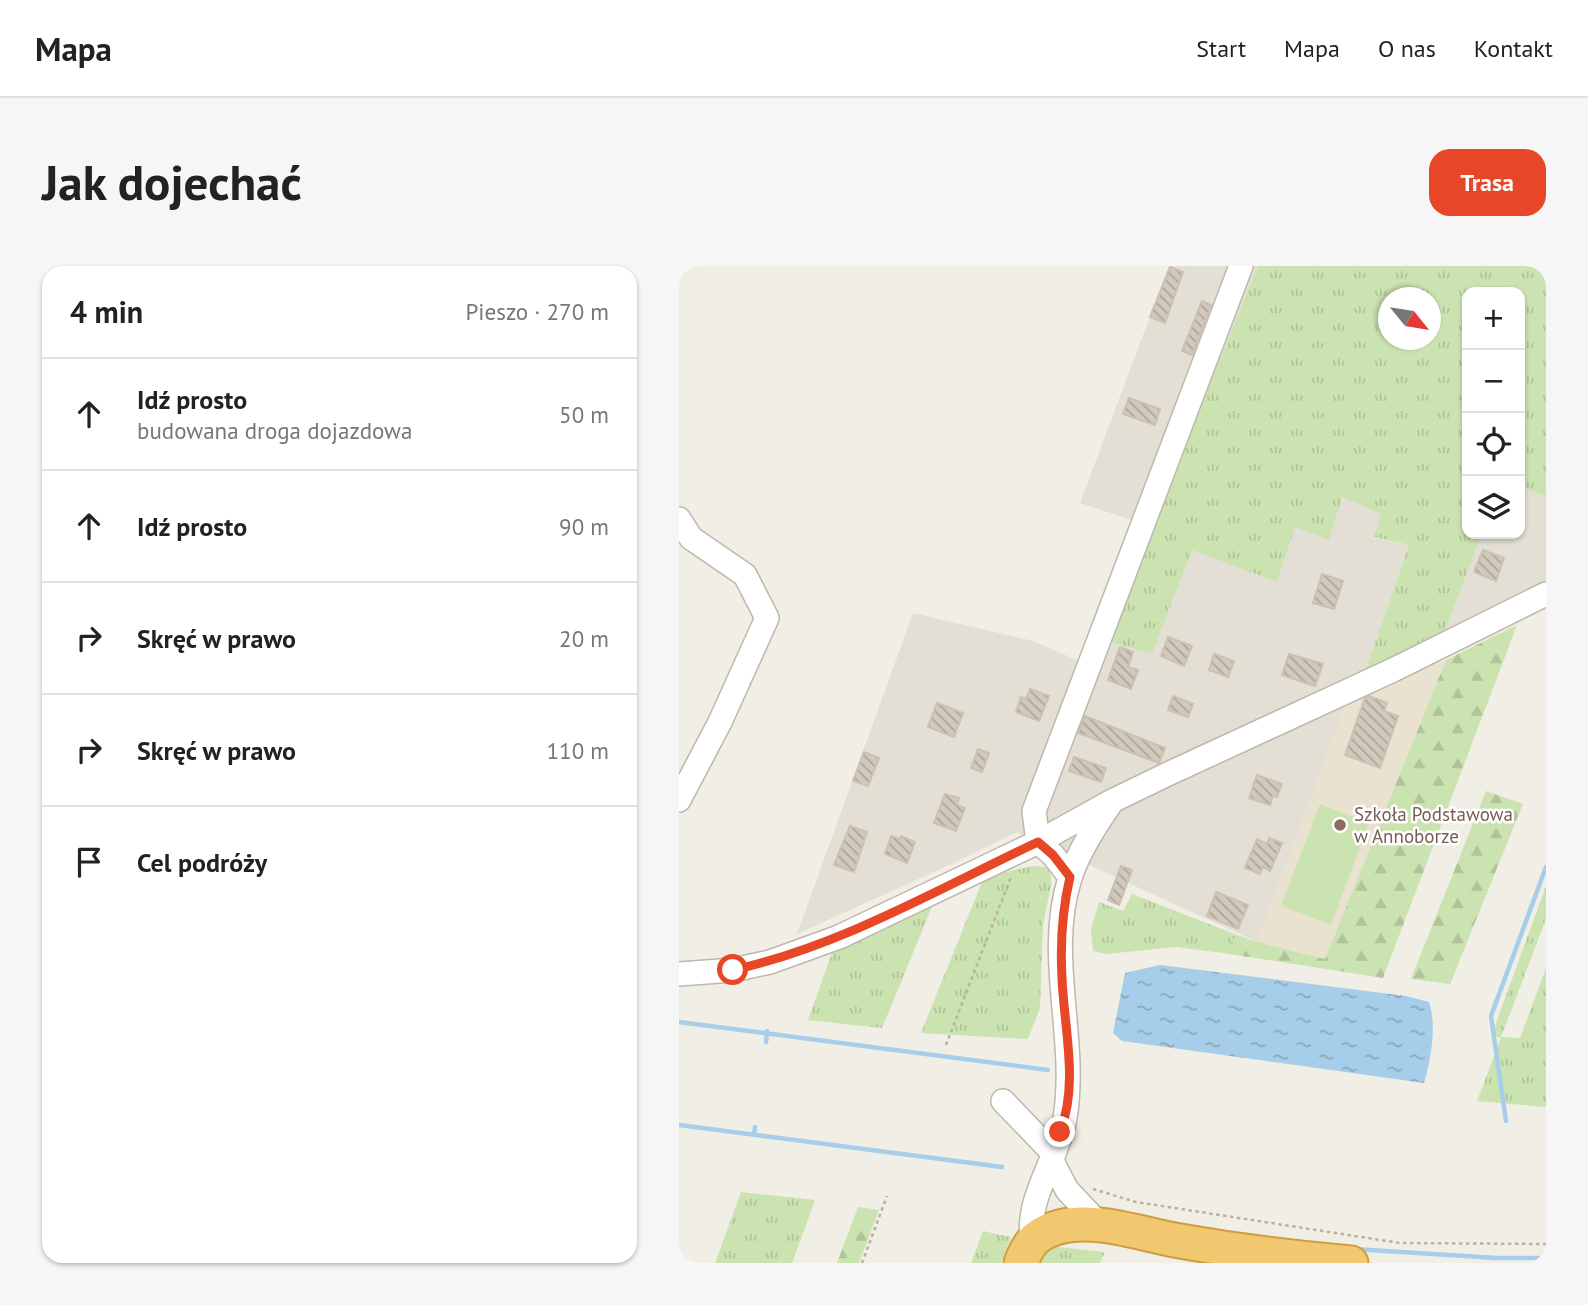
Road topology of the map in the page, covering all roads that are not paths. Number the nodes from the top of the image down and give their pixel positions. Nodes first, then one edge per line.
1 (1241, 266) edge
2 (679, 519) edge
3 (1546, 594) edge
4 (679, 800) edge
5 (1112, 801) junction
6 (1038, 842) junction
7 (1070, 877) junction
8 (679, 974) edge
9 (1003, 1101) dead end
10 (1053, 1157) junction
11 (1101, 1226) junction
12 (1026, 1252) edge
13 (1351, 1263) edge

1 - 6 street
2 - 4 street
3 - 5 street
5 - 6 street
5 - 7 street
6 - 7 street
6 - 8 street
7 - 10 street
9 - 10 street
10 - 11 street
10 - 12 street
11 - 12 highway
11 - 13 highway

